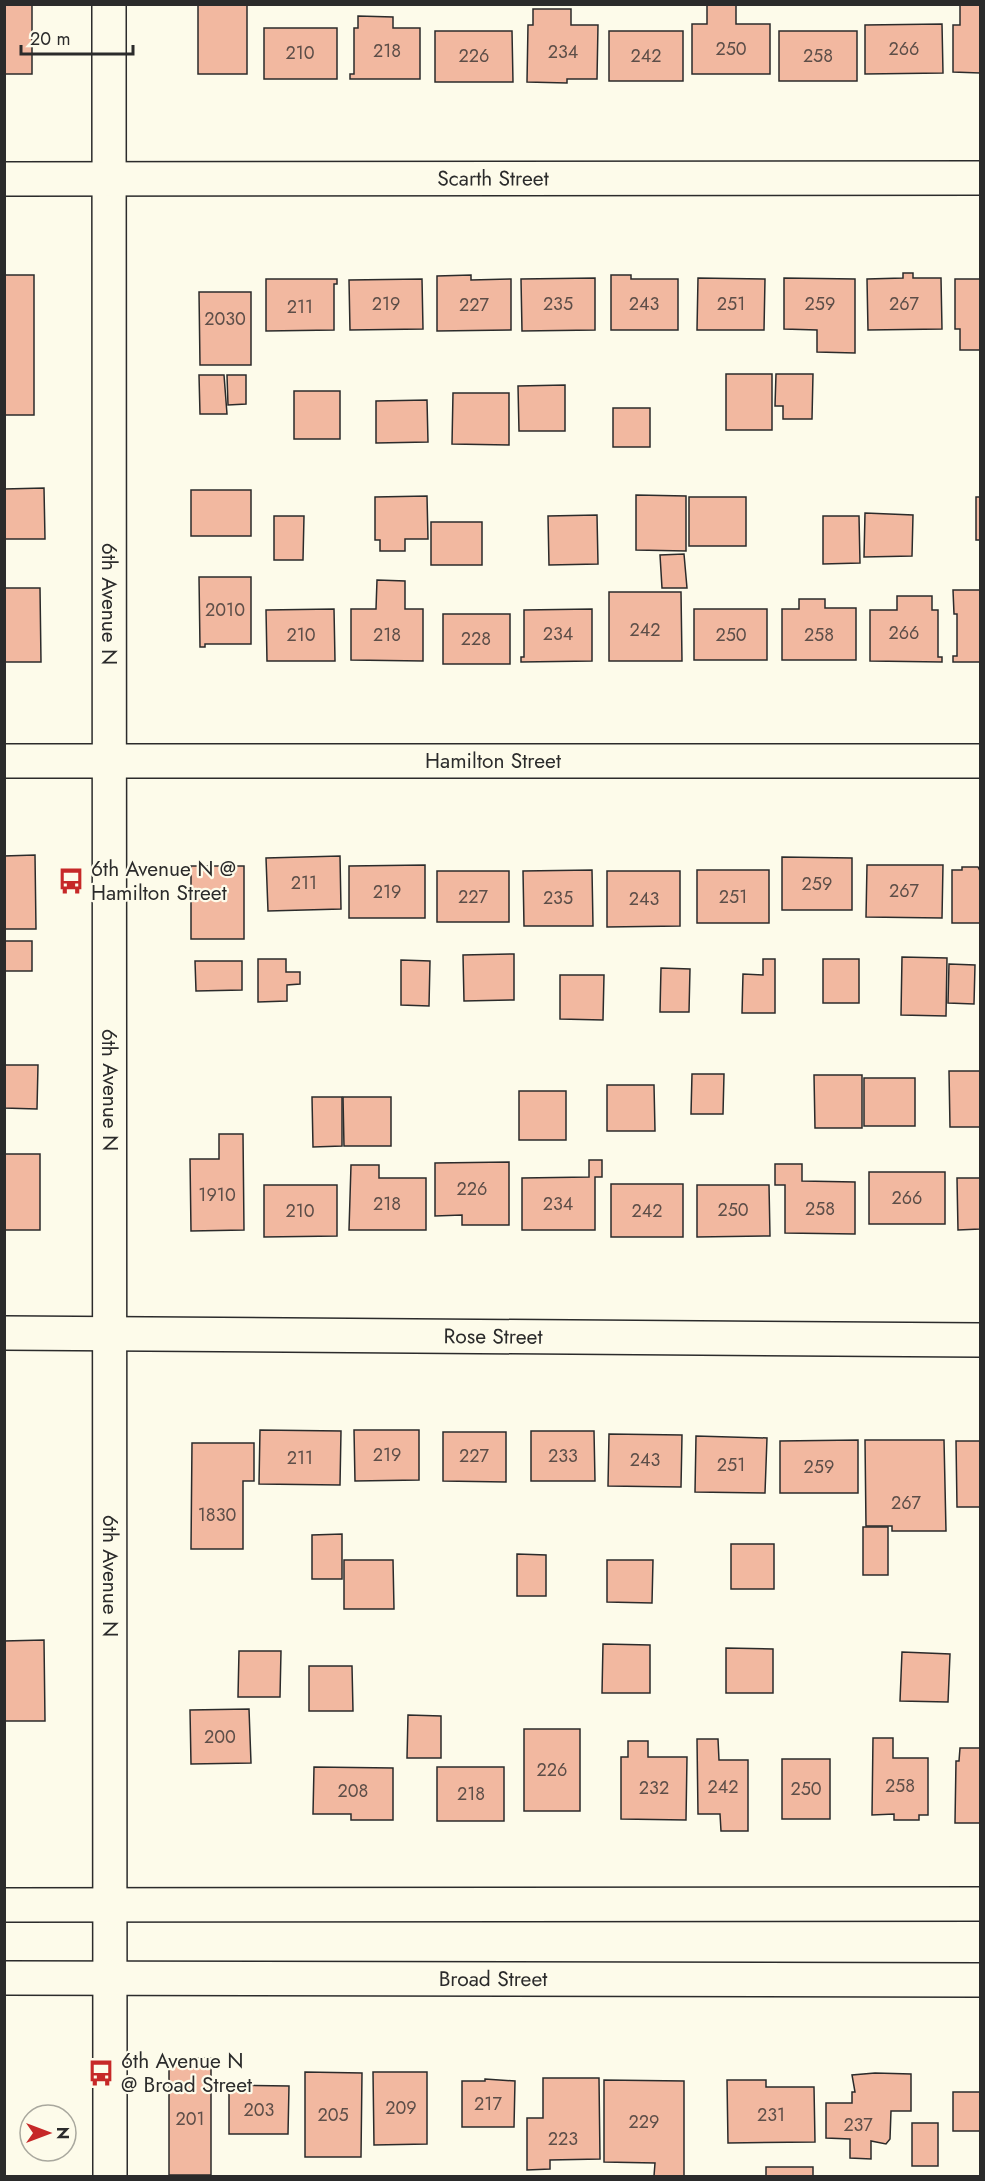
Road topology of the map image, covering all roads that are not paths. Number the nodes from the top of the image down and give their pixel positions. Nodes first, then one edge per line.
1 (109, 4) edge
2 (981, 178) edge
3 (4, 179) edge
4 (109, 179) junction
5 (4, 761) edge
6 (110, 761) junction
7 (981, 761) edge
8 (110, 1332) junction
9 (4, 1333) edge
10 (981, 1340) edge
11 (981, 1904) edge
12 (4, 1905) edge
13 (110, 1905) junction
14 (4, 1978) edge
15 (110, 1978) junction
16 (981, 1980) edge
17 (110, 2176) edge

1 - 4 street, 6th Avenue N
2 - 4 street, Scarth Street
3 - 4 street, Scarth Street
4 - 6 street, 6th Avenue N
5 - 6 street, Hamilton Street
6 - 7 street, Hamilton Street
6 - 8 street, 6th Avenue N
8 - 9 street, Rose Street
8 - 10 street, Rose Street
8 - 13 street, 6th Avenue N
11 - 13 street
12 - 13 street
13 - 15 street, 6th Avenue N
14 - 15 street, Broad Street
15 - 16 street, Broad Street
15 - 17 street, 6th Avenue N

